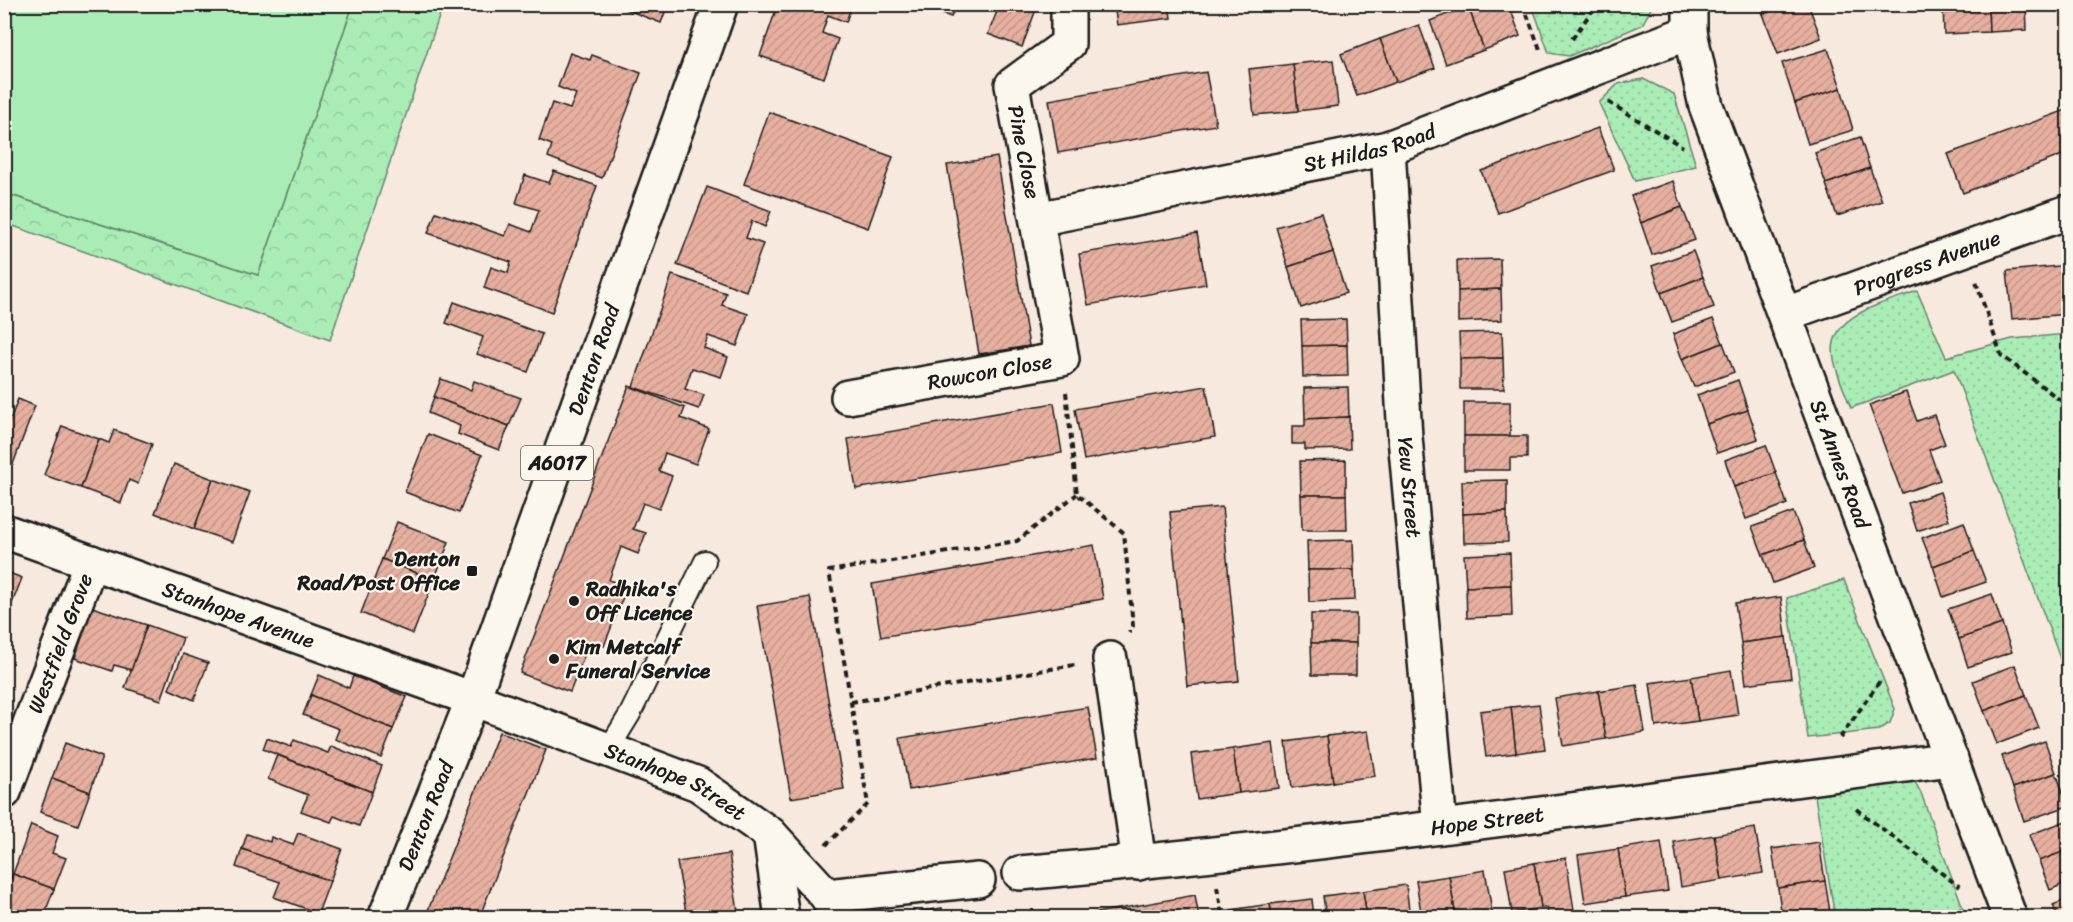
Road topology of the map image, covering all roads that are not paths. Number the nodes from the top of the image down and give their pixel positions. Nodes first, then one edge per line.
1 (721, 4) edge
2 (1068, 4) edge
3 (1690, 18) edge
4 (1388, 148) junction
5 (2068, 212) edge
6 (1037, 219) junction
7 (1786, 314) junction
8 (848, 397) dead end
9 (4, 531) edge
10 (705, 561) dead end
11 (91, 562) junction
12 (1110, 659) road end
13 (473, 699) junction
14 (608, 750) junction
15 (1951, 759) junction
16 (4, 792) edge
17 (1440, 827) junction
18 (770, 834) junction
19 (1138, 863) junction
20 (1020, 873) dead end
21 (978, 880) dead end
22 (832, 907) edge
23 (385, 918) edge
24 (782, 918) edge
25 (2010, 918) edge

1 - 13 main road, Denton Road / A6017
2 - 6 main road, Pine Close
3 - 4 main road, St Hildas Road
3 - 7 main road, St Annes Road
4 - 6 main road, St Hildas Road
4 - 17 main road, Yew Street
5 - 7 main road, Progress Avenue
6 - 8 main road, Rowcon Close
7 - 15 main road, St Annes Road
9 - 11 main road, Stanhope Avenue
10 - 14 lane
11 - 13 main road, Stanhope Avenue
11 - 16 main road, Westfield Grove
12 - 19 main road
13 - 14 main road, Stanhope Street
13 - 23 main road, Denton Road / A6017
14 - 18 main road, Stanhope Street
15 - 17 main road, Hope Street
15 - 25 main road, St Annes Road
17 - 19 main road, Hope Street
18 - 22 main road, Stanhope Street
18 - 24 main road
19 - 20 main road, Hope Street
21 - 22 main road

